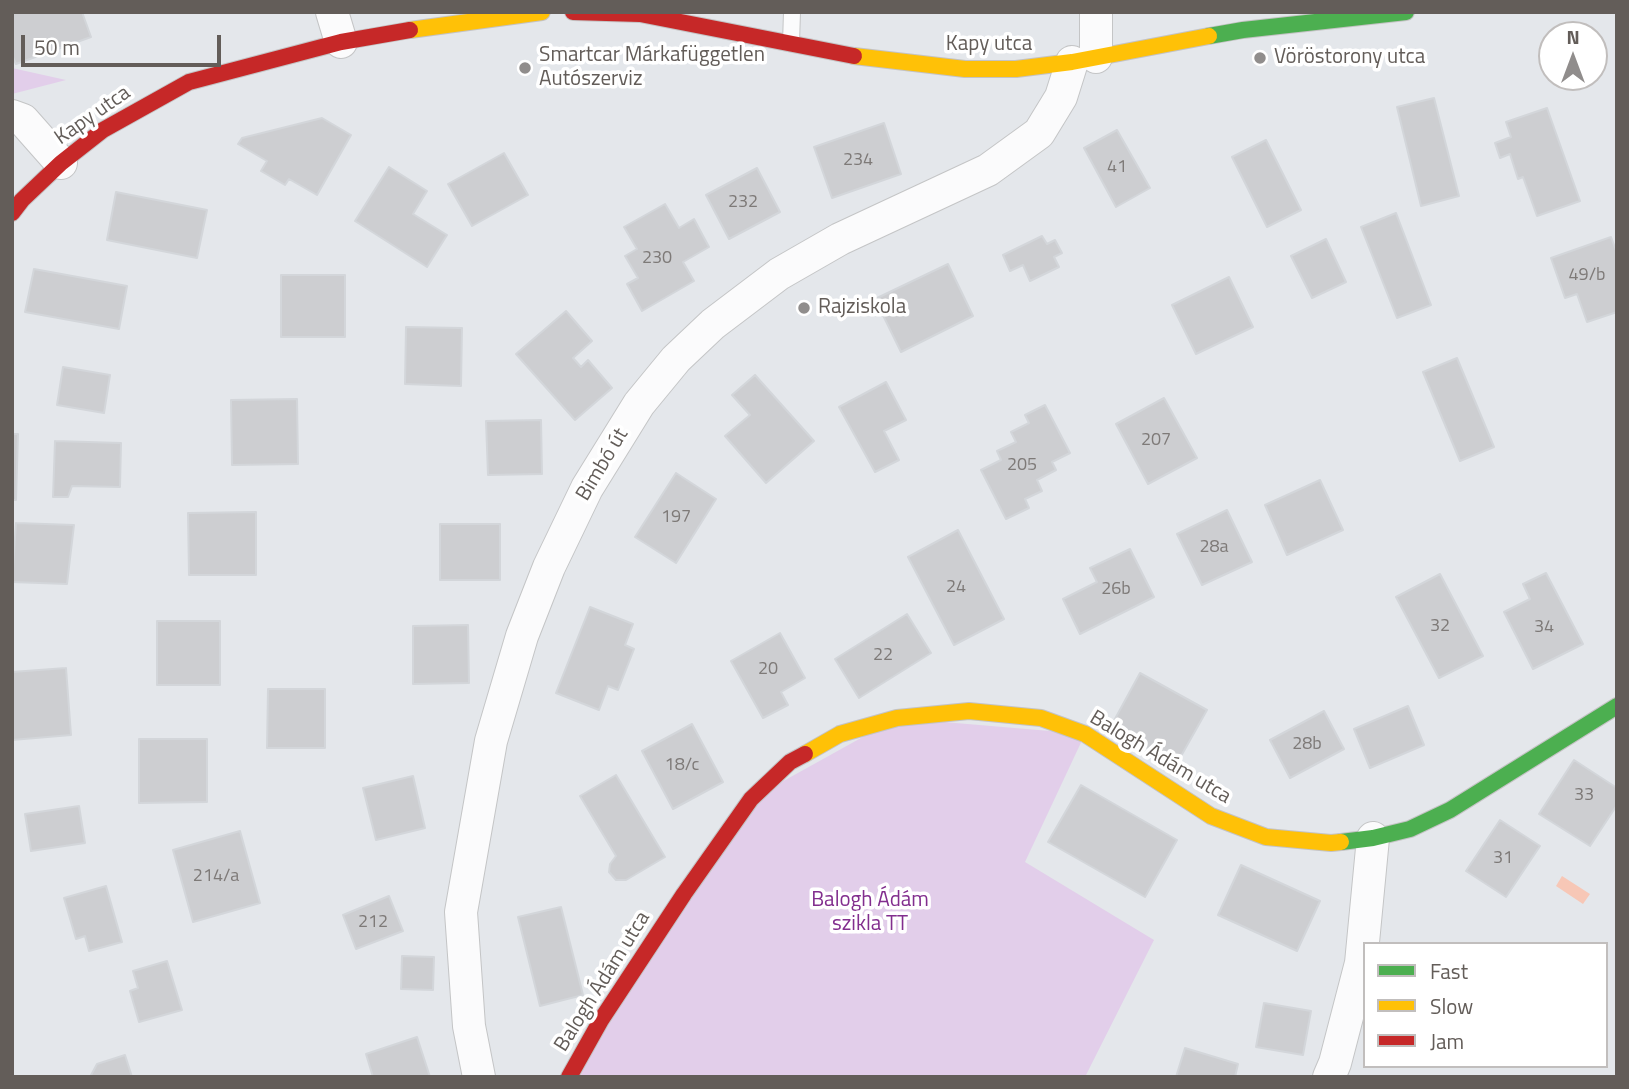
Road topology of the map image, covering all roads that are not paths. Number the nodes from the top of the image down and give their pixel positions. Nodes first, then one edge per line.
1 (332, 12) edge
2 (542, 12) edge
3 (573, 12) edge
4 (792, 12) edge
5 (1097, 12) edge
6 (1405, 12) edge
7 (341, 43) junction
8 (791, 43) junction
9 (1084, 59) junction
10 (12, 116) edge
11 (61, 163) junction
12 (12, 213) edge
13 (1617, 706) edge
14 (1373, 838) junction
15 (479, 1077) edge
16 (569, 1077) edge
17 (1329, 1077) edge

1 - 7 street
2 - 7 street, Kapy utca
3 - 8 street, Kapy utca
4 - 8 lane
5 - 9 street
6 - 9 street, Kapy utca
7 - 11 street, Kapy utca
8 - 9 street, Kapy utca
9 - 15 street, Bimbó út
10 - 11 street
11 - 12 street, Kapy utca
13 - 14 street, Balogh Ádám utca
14 - 16 street, Balogh Ádám utca
14 - 17 street

